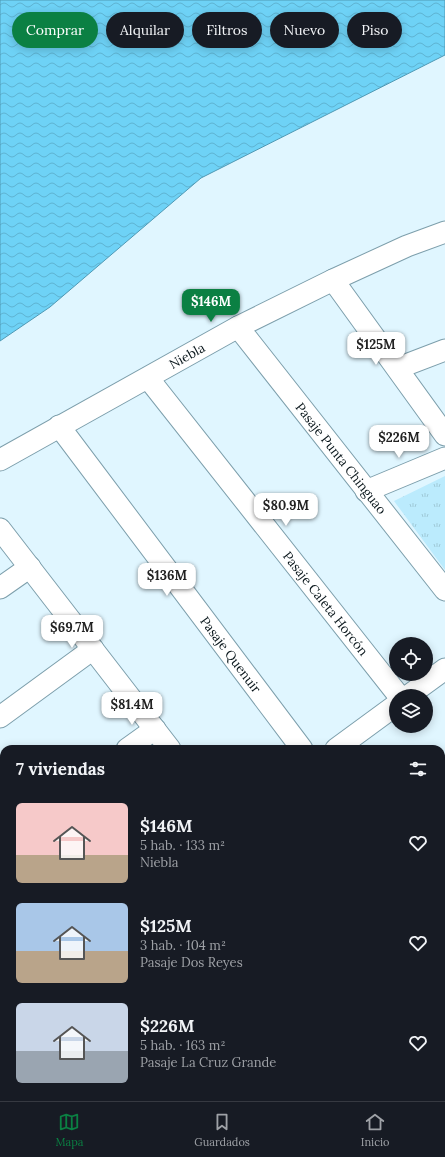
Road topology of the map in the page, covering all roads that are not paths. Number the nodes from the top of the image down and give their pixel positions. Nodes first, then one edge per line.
1 (445, 232) edge
2 (333, 280) junction
3 (238, 327) junction
4 (445, 350) edge
5 (398, 368) junction
6 (148, 378) junction
7 (59, 426) junction
8 (445, 435) edge
9 (445, 458) edge
10 (0, 460) edge
11 (366, 491) junction
12 (0, 530) edge
13 (30, 567) junction
14 (0, 588) edge
15 (445, 590) edge
16 (93, 649) junction
17 (445, 669) edge
18 (393, 689) edge
19 (418, 689) edge
20 (389, 710) edge
21 (0, 717) edge
22 (155, 729) junction
23 (133, 745) edge
24 (167, 745) edge
25 (299, 745) edge
26 (341, 745) edge

1 - 2 street, Niebla
2 - 3 street, Niebla
2 - 5 street
3 - 6 street, Niebla
3 - 11 street, Pasaje Punta Chinguao
4 - 5 street
5 - 8 street
6 - 7 street, Niebla
6 - 18 street, Pasaje Caleta Horcón
7 - 10 street, Niebla
7 - 25 street, Pasaje Quenuir
9 - 11 street
11 - 15 street, Pasaje Punta Chinguao
12 - 13 street
13 - 14 street
13 - 16 street
16 - 21 street
16 - 22 street
17 - 19 street
20 - 26 street
22 - 23 street
22 - 24 street

